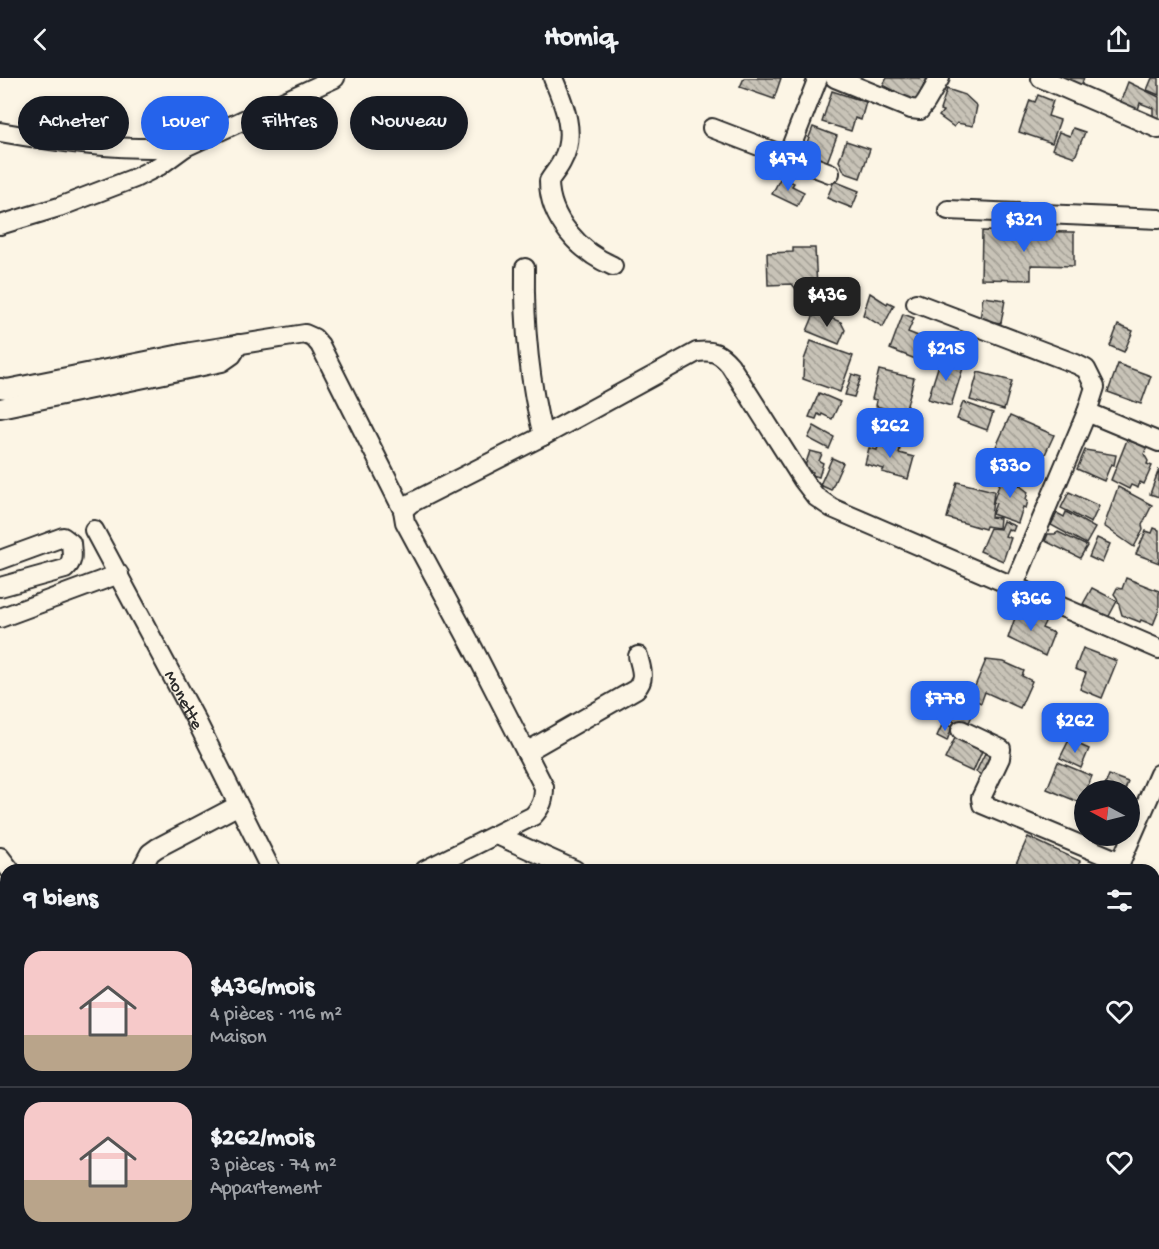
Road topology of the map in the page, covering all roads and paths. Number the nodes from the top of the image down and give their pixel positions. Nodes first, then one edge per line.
1 (335, 78) edge
2 (553, 78) edge
3 (818, 78) edge
4 (835, 78) edge
5 (940, 78) edge
6 (1041, 78) edge
7 (229, 127) edge
8 (712, 128) dead end
9 (1159, 129) edge
10 (0, 132) edge
11 (141, 148) edge
12 (181, 150) edge
13 (787, 157) junction
14 (830, 173) dead end
15 (948, 210) dead end
16 (1159, 219) edge
17 (0, 225) edge
18 (613, 266) dead end
19 (525, 268) dead end
20 (916, 303) dead end
21 (239, 344) junction
22 (0, 388) edge
23 (0, 408) edge
24 (1087, 412) junction
25 (543, 436) junction
26 (1159, 442) edge
27 (403, 510) junction
28 (94, 530) dead end
29 (0, 560) edge
30 (119, 574) junction
31 (1014, 585) junction
32 (0, 587) edge
33 (0, 618) edge
34 (1159, 649) edge
35 (638, 656) dead end
36 (961, 730) dead end
37 (526, 752) junction
38 (1159, 774) edge
39 (237, 806) junction
40 (496, 835) junction
41 (144, 864) edge
42 (268, 864) edge
43 (437, 864) edge
44 (562, 864) edge
45 (1115, 864) edge
46 (1120, 864) edge

1 - 7 street
2 - 18 street
3 - 13 street
4 - 5 street
6 - 9 street
8 - 13 street
10 - 11 street
12 - 17 street
13 - 14 street
15 - 16 street
19 - 25 street
20 - 24 street
21 - 22 street
21 - 23 street
21 - 27 street
24 - 26 street
24 - 31 street
25 - 27 street
25 - 31 street
27 - 37 street
28 - 30 street, Monette
29 - 32 street
30 - 33 street
30 - 39 street, Monette
31 - 34 street
35 - 37 street
36 - 45 street
37 - 40 street
38 - 46 street
39 - 41 street
39 - 42 street, Monette
40 - 43 street
40 - 44 street

